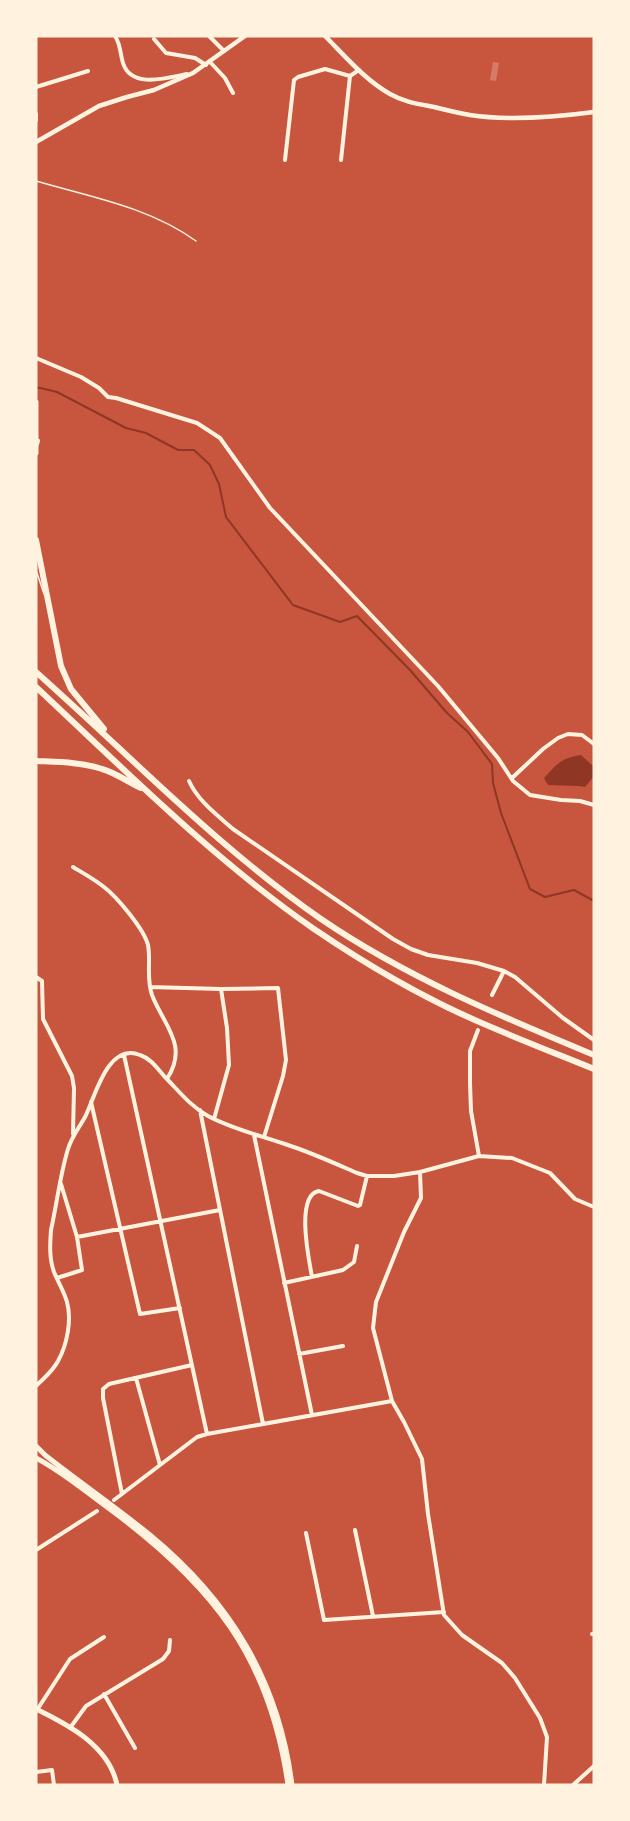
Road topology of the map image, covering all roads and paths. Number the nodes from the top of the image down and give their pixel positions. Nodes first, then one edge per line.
1 (115, 36) edge
2 (209, 36) edge
3 (245, 36) edge
4 (325, 36) edge
5 (154, 39) dead end
6 (224, 51) junction
7 (208, 64) junction
8 (359, 70) junction
9 (88, 71) dead end
10 (193, 73) junction
11 (350, 76) junction
12 (36, 87) edge
13 (233, 93) dead end
14 (594, 112) edge
15 (36, 114) edge
16 (36, 120) edge
17 (36, 142) edge
18 (285, 160) dead end
19 (341, 160) dead end
20 (36, 181) edge
21 (196, 241) dead end
22 (36, 358) edge
23 (36, 402) edge
24 (36, 443) edge
25 (36, 453) edge
26 (36, 540) edge
27 (36, 570) edge
28 (50, 612) junction
29 (36, 672) edge
30 (36, 687) edge
31 (594, 744) edge
32 (117, 746) junction
33 (36, 761) edge
34 (512, 778) junction
35 (189, 782) dead end
36 (149, 793) junction
37 (594, 805) edge
38 (73, 867) dead end
39 (504, 971) junction
40 (36, 977) edge
41 (150, 987) junction
42 (221, 989) junction
43 (492, 995) dead end
44 (478, 1030) dead end
45 (594, 1040) edge
46 (124, 1054) junction
47 (594, 1055) edge
48 (594, 1069) edge
49 (167, 1079) junction
50 (91, 1101) junction
51 (200, 1110) junction
52 (214, 1119) junction
53 (73, 1135) junction
54 (254, 1135) junction
55 (264, 1137) junction
56 (479, 1156) junction
57 (420, 1172) junction
58 (367, 1176) junction
59 (61, 1182) junction
60 (594, 1207) edge
61 (220, 1210) junction
62 (161, 1221) junction
63 (121, 1229) junction
64 (77, 1237) junction
65 (357, 1246) dead end
66 (312, 1277) junction
67 (57, 1278) junction
68 (285, 1283) junction
69 (180, 1308) junction
70 (344, 1346) dead end
71 (299, 1354) junction
72 (192, 1365) junction
73 (136, 1378) junction
74 (36, 1387) edge
75 (392, 1401) junction
76 (312, 1415) junction
77 (263, 1424) junction
78 (207, 1434) junction
79 (36, 1446) edge
80 (36, 1458) edge
81 (160, 1465) junction
82 (122, 1494) junction
83 (114, 1500) dead end
84 (97, 1511) dead end
85 (355, 1530) dead end
86 (306, 1533) dead end
87 (36, 1550) edge
88 (444, 1612) junction
89 (373, 1616) junction
90 (104, 1637) dead end
91 (170, 1640) dead end
92 (104, 1695) junction
93 (36, 1709) edge
94 (70, 1728) junction
95 (135, 1748) dead end
96 (594, 1766) edge
97 (36, 1772) edge
98 (54, 1785) edge
99 (117, 1785) edge
100 (290, 1785) edge
101 (544, 1785) edge
102 (573, 1785) edge

1 - 10 street
2 - 6 street
3 - 6 street
4 - 8 street
5 - 7 street
6 - 7 street
7 - 10 street
7 - 13 street
8 - 11 street
8 - 14 street
9 - 12 street
10 - 17 street
11 - 18 street
11 - 19 street
15 - 16 street
20 - 21 lane
22 - 34 street
23 - 24 main road
24 - 25 main road
26 - 28 highway
27 - 28 lane
28 - 32 highway
29 - 32 highway
30 - 36 highway
31 - 34 street
32 - 47 highway
33 - 36 highway
34 - 37 street
35 - 39 street
36 - 48 highway
38 - 41 street
39 - 43 street
39 - 45 street
40 - 53 street
41 - 42 street
41 - 49 street
42 - 52 street
42 - 55 street
44 - 56 street
46 - 49 street
46 - 50 street
46 - 62 street
49 - 51 street
50 - 53 street
50 - 63 street
51 - 52 street
51 - 61 street
52 - 54 street
53 - 59 street
54 - 55 street
54 - 68 street
55 - 58 street
56 - 57 street
56 - 60 street
57 - 58 street
57 - 75 street
58 - 66 street
59 - 64 street
59 - 67 street
61 - 62 street
61 - 77 street
62 - 63 street
62 - 69 street
63 - 64 street
63 - 69 street
64 - 67 street
65 - 66 street
66 - 68 street
67 - 74 street
68 - 71 street
69 - 72 street
70 - 71 street
71 - 76 street
72 - 73 street
72 - 78 street
73 - 81 street
73 - 82 street
75 - 76 street
75 - 88 street
76 - 77 street
77 - 78 street
78 - 81 street
79 - 100 main road
80 - 100 main road
81 - 82 street
82 - 83 street
84 - 87 street
85 - 89 street
86 - 89 street
88 - 89 street
88 - 101 street
90 - 93 street
91 - 92 street
92 - 94 street
92 - 95 street
93 - 94 main road
94 - 99 main road
96 - 102 street
97 - 98 street

